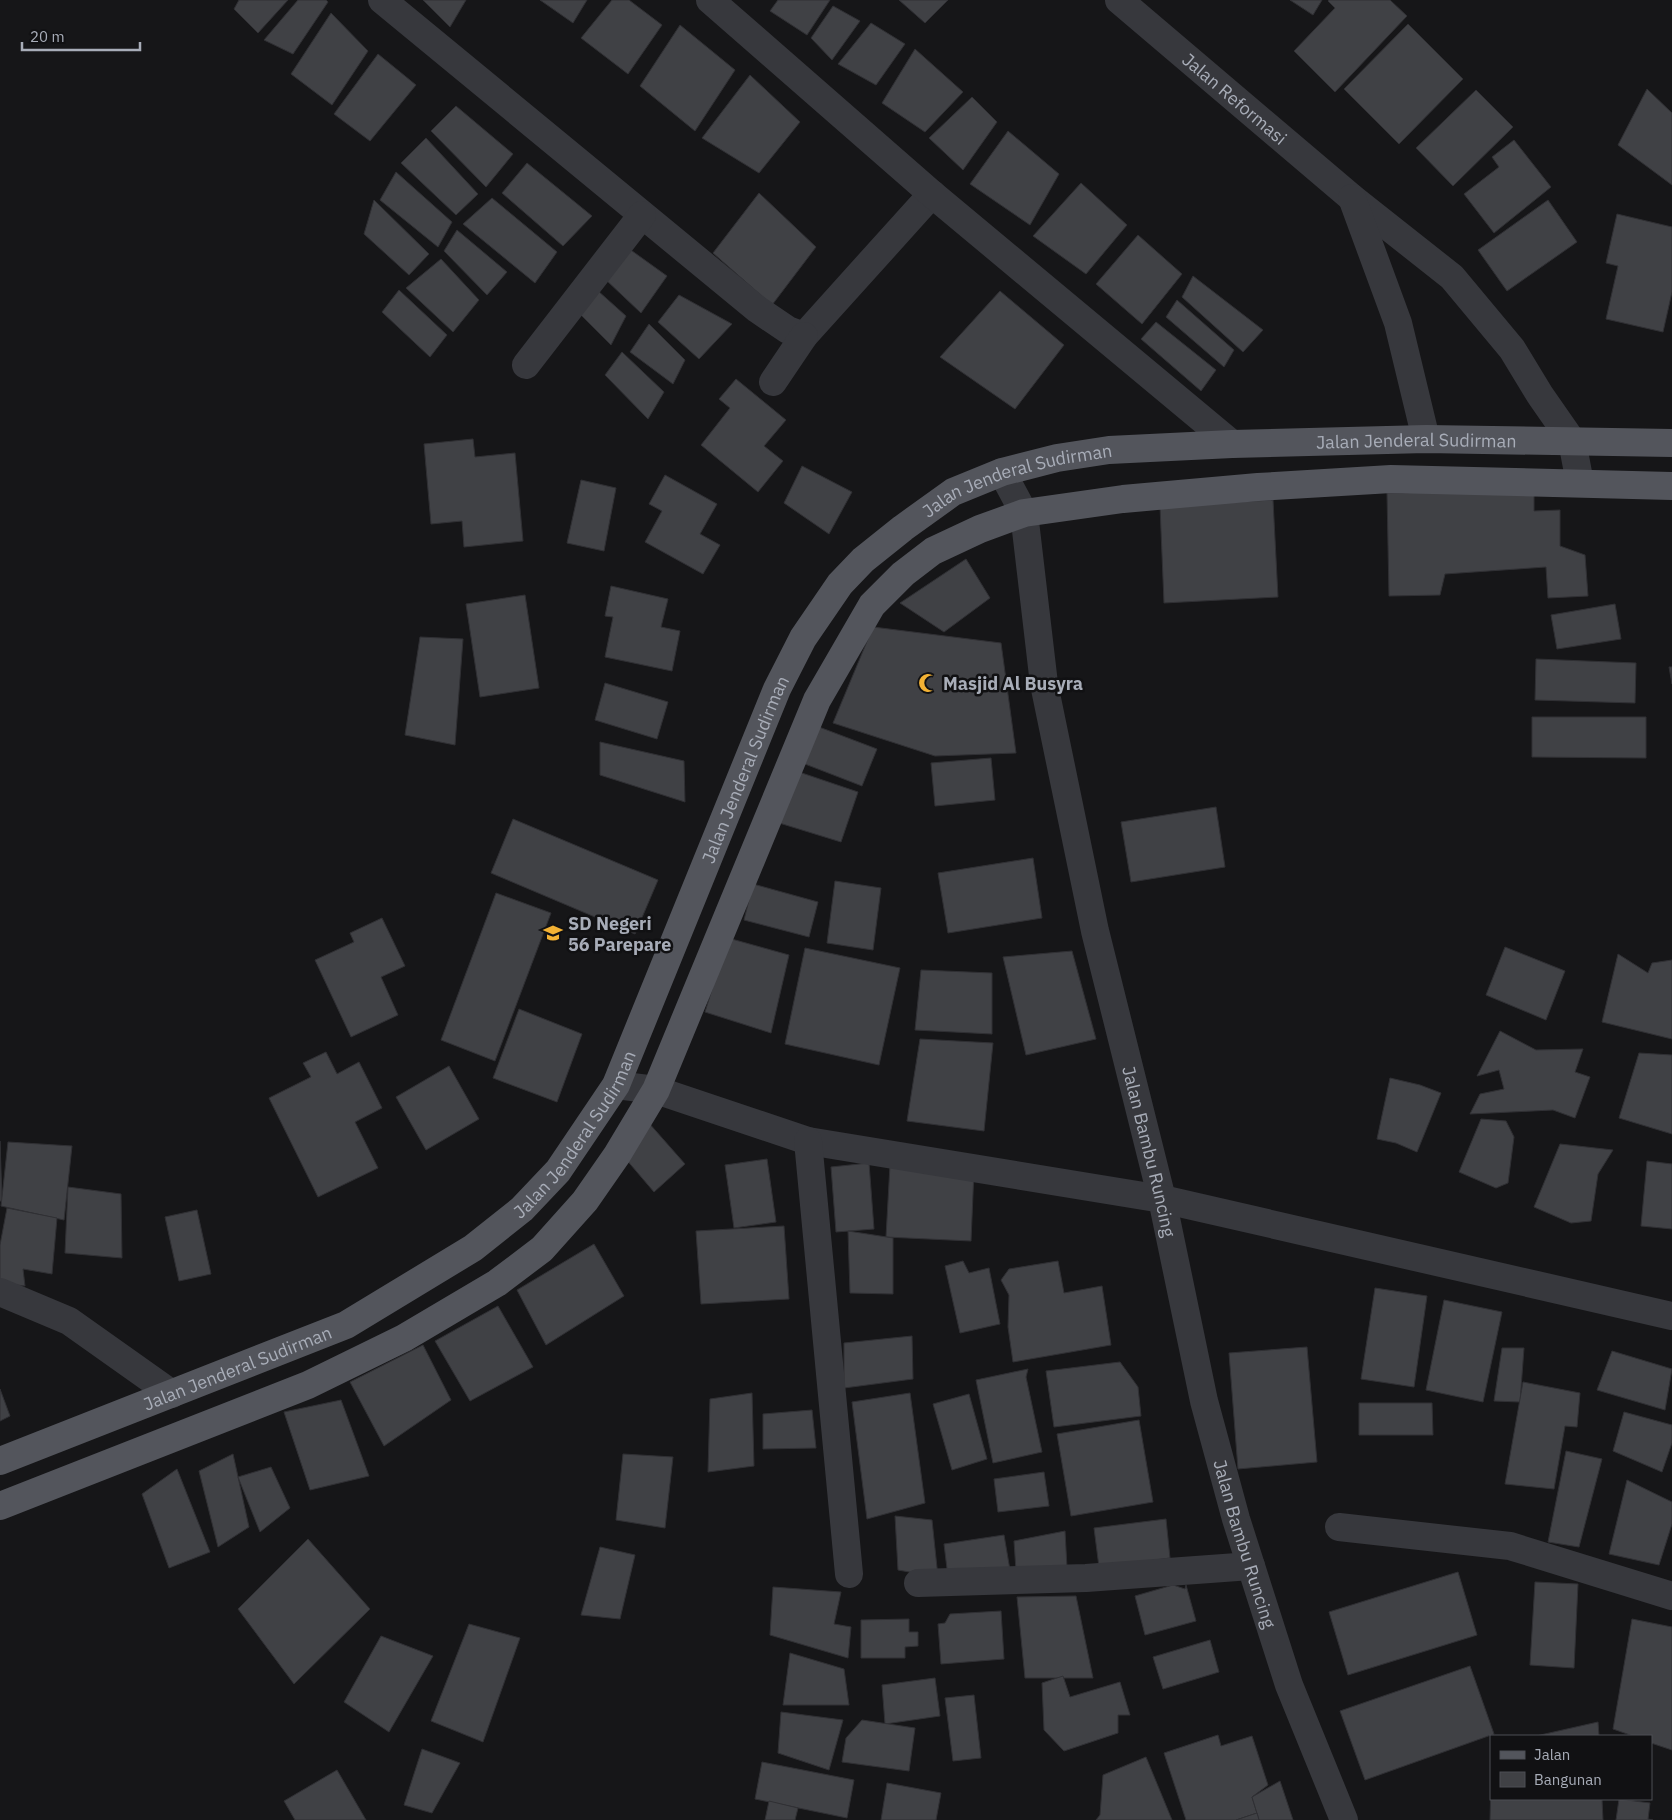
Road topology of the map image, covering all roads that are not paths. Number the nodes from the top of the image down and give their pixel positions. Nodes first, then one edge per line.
1 (382, 0) edge
2 (710, 0) edge
3 (1118, 0) edge
4 (932, 194) junction
5 (1352, 198) junction
6 (642, 215) junction
7 (804, 336) junction
8 (526, 366) dead end
9 (772, 382) dead end
10 (1426, 438) junction
11 (1572, 441) junction
12 (1672, 442) edge
13 (1232, 444) junction
14 (1002, 472) junction
15 (1580, 483) junction
16 (1672, 486) edge
17 (1024, 513) junction
18 (616, 1085) junction
19 (656, 1090) junction
20 (808, 1141) junction
21 (1162, 1199) junction
22 (0, 1292) edge
23 (1672, 1316) edge
24 (172, 1394) junction
25 (0, 1461) edge
26 (0, 1506) edge
27 (1338, 1527) dead end
28 (1251, 1566) junction
29 (849, 1574) dead end
30 (918, 1583) dead end
31 (1672, 1596) edge
32 (1344, 1820) edge

1 - 6 street
2 - 4 street
3 - 5 street, Jalan Reformasi
4 - 7 street
4 - 13 street
5 - 10 street
5 - 11 street, Jalan Reformasi
6 - 7 street
6 - 8 street
7 - 9 street
10 - 11 main road, Jalan Jenderal Sudirman
10 - 13 main road, Jalan Jenderal Sudirman
11 - 12 main road, Jalan Jenderal Sudirman
11 - 15 street
13 - 14 main road, Jalan Jenderal Sudirman
14 - 17 street, Jalan Bambu Runcing
14 - 18 main road, Jalan Jenderal Sudirman
15 - 16 main road, Jalan Jenderal Sudirman
15 - 17 main road, Jalan Jenderal Sudirman
17 - 19 main road, Jalan Jenderal Sudirman
17 - 21 street, Jalan Bambu Runcing
18 - 19 street
18 - 24 main road, Jalan Jenderal Sudirman
19 - 20 street
19 - 26 main road, Jalan Jenderal Sudirman
20 - 21 street
20 - 29 street
21 - 23 street
21 - 28 street, Jalan Bambu Runcing
22 - 24 street
24 - 25 main road, Jalan Jenderal Sudirman
27 - 31 street
28 - 30 street
28 - 32 street, Jalan Bambu Runcing

